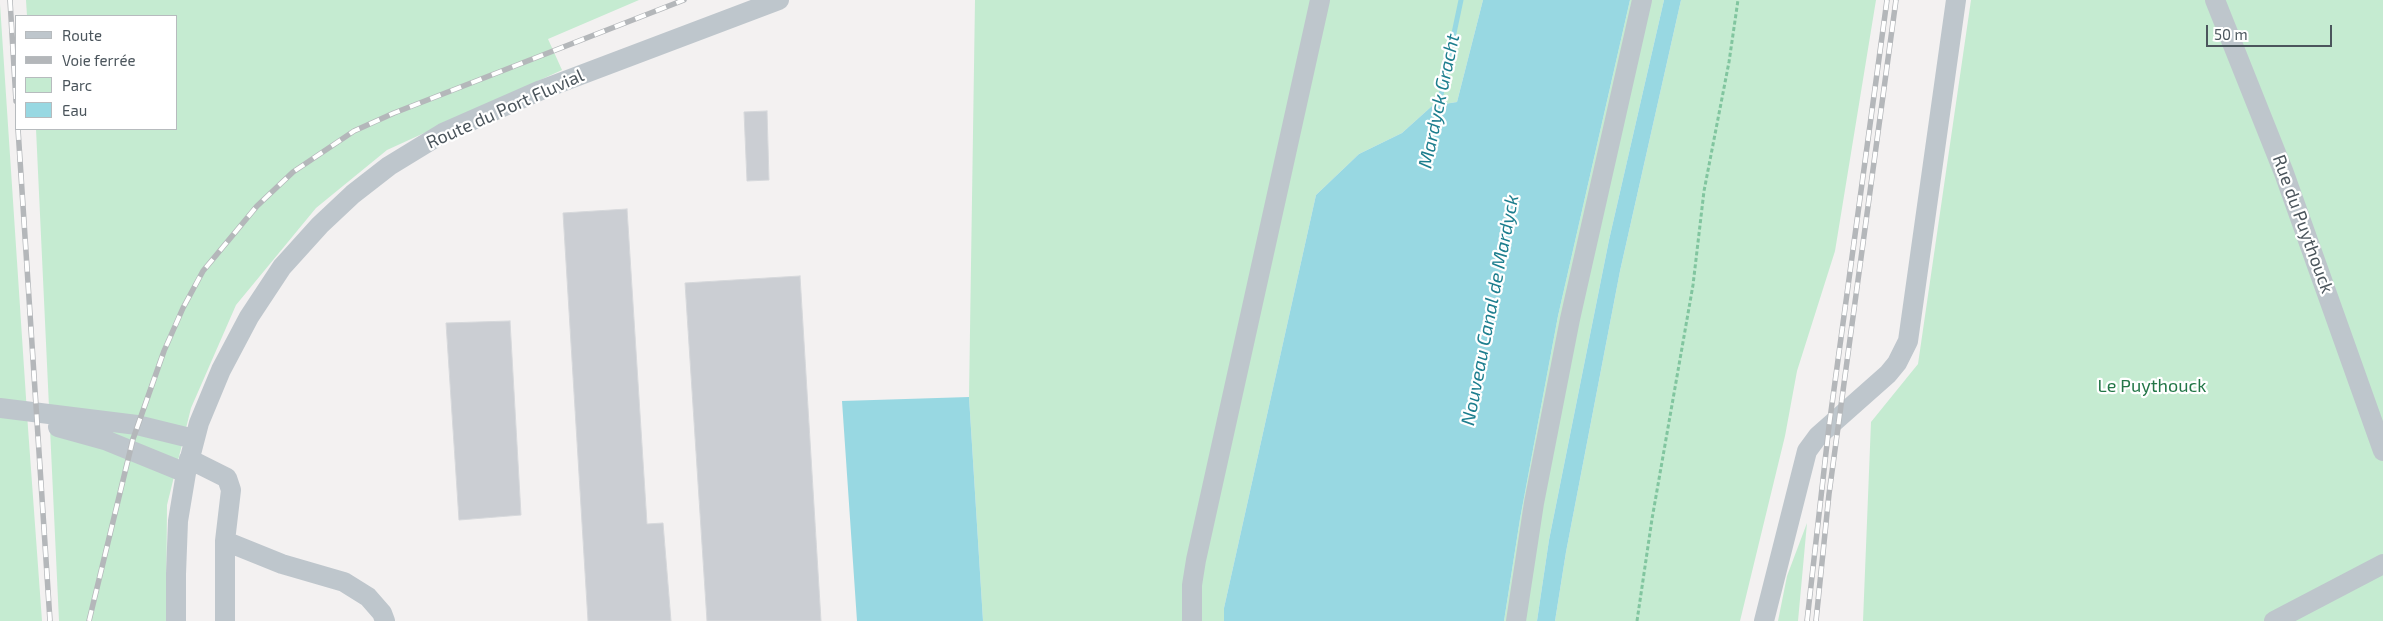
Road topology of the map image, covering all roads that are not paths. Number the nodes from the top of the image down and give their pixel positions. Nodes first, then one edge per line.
1 (779, 0) edge
2 (1320, 0) edge
3 (1642, 0) edge
4 (1956, 0) edge
5 (2215, 0) edge
6 (0, 408) edge
7 (0, 412) edge
8 (194, 439) junction
9 (2383, 451) edge
10 (188, 466) junction
11 (225, 540) junction
12 (2383, 564) edge
13 (176, 621) edge
14 (225, 621) edge
15 (385, 621) edge
16 (1192, 621) edge
17 (1516, 621) edge
18 (1764, 621) edge
19 (2274, 621) edge

1 - 8 street, Route du Port Fluvial
2 - 16 street
3 - 17 street
4 - 18 street
5 - 9 street, Rue du Puythouck
6 - 8 street
7 - 10 street
8 - 10 street, Route du Port Fluvial
10 - 11 street
10 - 13 street, Route du Port Fluvial
11 - 14 street
11 - 15 street
12 - 19 street

